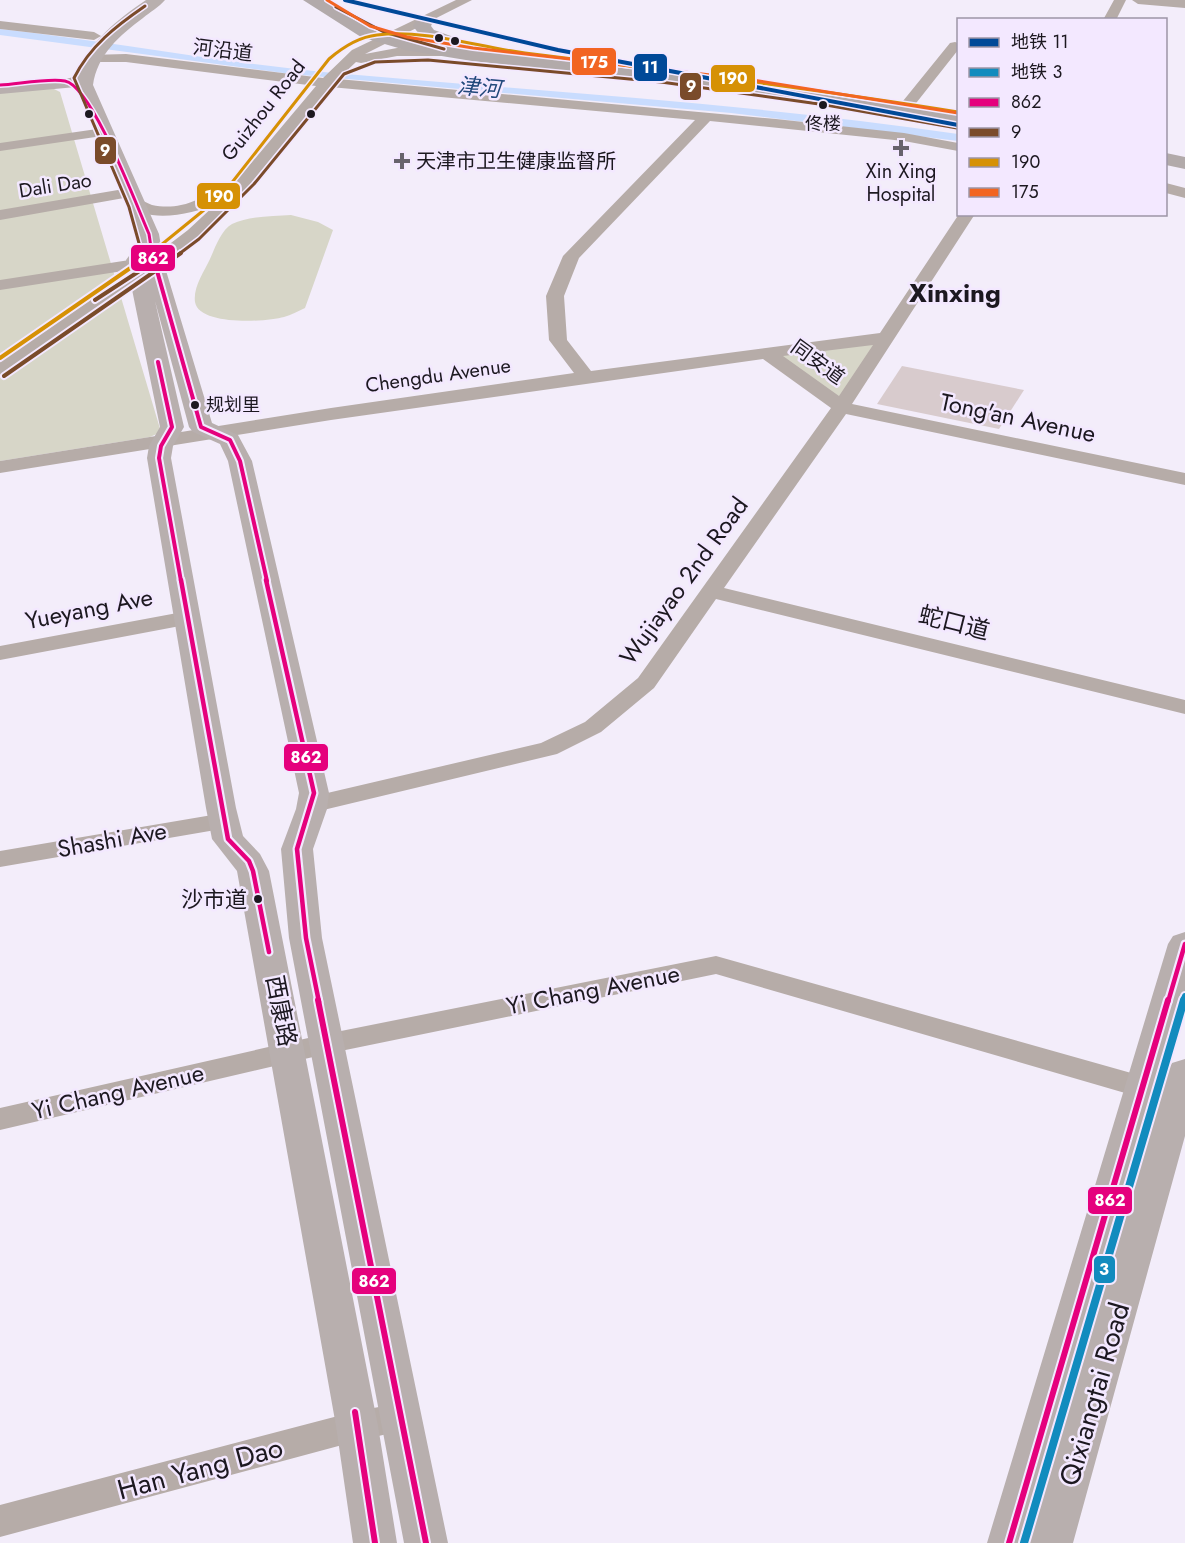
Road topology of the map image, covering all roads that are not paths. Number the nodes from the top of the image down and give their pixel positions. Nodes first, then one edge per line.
1 (141, 0) edge
2 (157, 0) edge
3 (312, 0) edge
4 (340, 0) edge
5 (457, 0) edge
6 (466, 0) edge
7 (1120, 0) edge
8 (1138, 0) edge
9 (1185, 4) edge
10 (1110, 18) edge
11 (0, 24) edge
12 (396, 33) junction
13 (0, 37) edge
14 (955, 46) dead end
15 (93, 48) junction
16 (472, 55) junction
17 (339, 68) junction
18 (320, 77) junction
19 (71, 83) junction
20 (37, 84) junction
21 (0, 87) edge
22 (908, 104) junction
23 (957, 112) edge
24 (705, 118) junction
25 (957, 121) edge
26 (97, 128) junction
27 (0, 147) edge
28 (957, 147) edge
29 (1167, 149) edge
30 (1185, 153) edge
31 (1167, 159) edge
32 (1185, 163) edge
33 (1167, 188) edge
34 (1185, 193) edge
35 (220, 195) junction
36 (127, 199) junction
37 (0, 215) edge
38 (966, 216) edge
39 (145, 264) junction
40 (0, 285) edge
41 (885, 338) junction
42 (768, 353) junction
43 (0, 358) edge
44 (0, 370) edge
45 (585, 376) junction
46 (841, 407) junction
47 (210, 432) junction
48 (165, 439) junction
49 (0, 467) edge
50 (1185, 479) edge
51 (711, 591) junction
52 (188, 618) junction
53 (0, 653) edge
54 (1185, 707) edge
55 (315, 804) junction
56 (224, 821) junction
57 (0, 859) edge
58 (1185, 945) edge
59 (326, 1044) junction
60 (289, 1053) junction
61 (1169, 1085) edge
62 (0, 1119) edge
63 (401, 1418) junction
64 (357, 1426) junction
65 (0, 1521) edge
66 (1011, 1536) edge
67 (375, 1543) edge
68 (426, 1543) edge
69 (1052, 1543) edge

1 - 15 main road
2 - 15 main road
3 - 12 highway
4 - 12 highway
5 - 12 street, Guizhou Road
6 - 12 street, Guizhou Road
7 - 10 street
8 - 9 street
11 - 15 street
12 - 16 highway
12 - 17 street, Guizhou Road
12 - 18 street, Guizhou Road
12 - 22 highway
13 - 15 street
14 - 22 street
15 - 18 street, 河沿道
15 - 19 main road
15 - 20 main road
16 - 17 street
16 - 25 highway
17 - 18 street, Guizhou Road
18 - 24 street, 河沿道
18 - 35 street, Guizhou Road
18 - 39 street, Guizhou Road
19 - 20 main road
19 - 26 main road, 西康路
20 - 21 main road
22 - 23 highway
24 - 28 street, 河沿道
24 - 45 street
26 - 27 street
26 - 36 main road, 西康路
29 - 30 highway
31 - 32 highway
33 - 34 street
35 - 36 street
35 - 39 street, Guizhou Road
36 - 37 street, Dali Dao
36 - 39 main road, 西康路
38 - 41 street, Wujiayao 2nd Road
39 - 40 street
39 - 43 street, Guizhou Road
39 - 44 street, Guizhou Road
39 - 47 main road, 西康路
39 - 48 main road, 西康路
41 - 42 street, Chengdu Avenue
41 - 46 street, Wujiayao 2nd Road
42 - 45 street, Chengdu Avenue
42 - 46 street, 同安道
45 - 47 street, Chengdu Avenue
46 - 50 street, Tong'an Avenue
46 - 51 street, Wujiayao 2nd Road
47 - 48 street, Chengdu Avenue
47 - 55 main road, 西康路
48 - 49 street, Chengdu Avenue
48 - 52 main road, 西康路
51 - 54 street, 蛇口道
51 - 55 street, Wujiayao 2nd Road
52 - 53 street, Yueyang Ave
52 - 56 main road, 西康路
55 - 59 main road, 西康路
56 - 57 street, Shashi Ave
56 - 60 main road, 西康路
58 - 61 main road, Qixiangtai Road
59 - 60 street, Yi Chang Avenue
59 - 61 street, Yi Chang Avenue
59 - 63 main road, 西康路
60 - 62 street, Yi Chang Avenue
60 - 64 main road, 西康路
61 - 66 main road, Qixiangtai Road
61 - 69 main road, Qixiangtai Road
63 - 64 street, Han Yang Dao
63 - 68 main road, 西康路
64 - 65 street, Han Yang Dao
64 - 67 main road, 西康路
66 - 69 street

